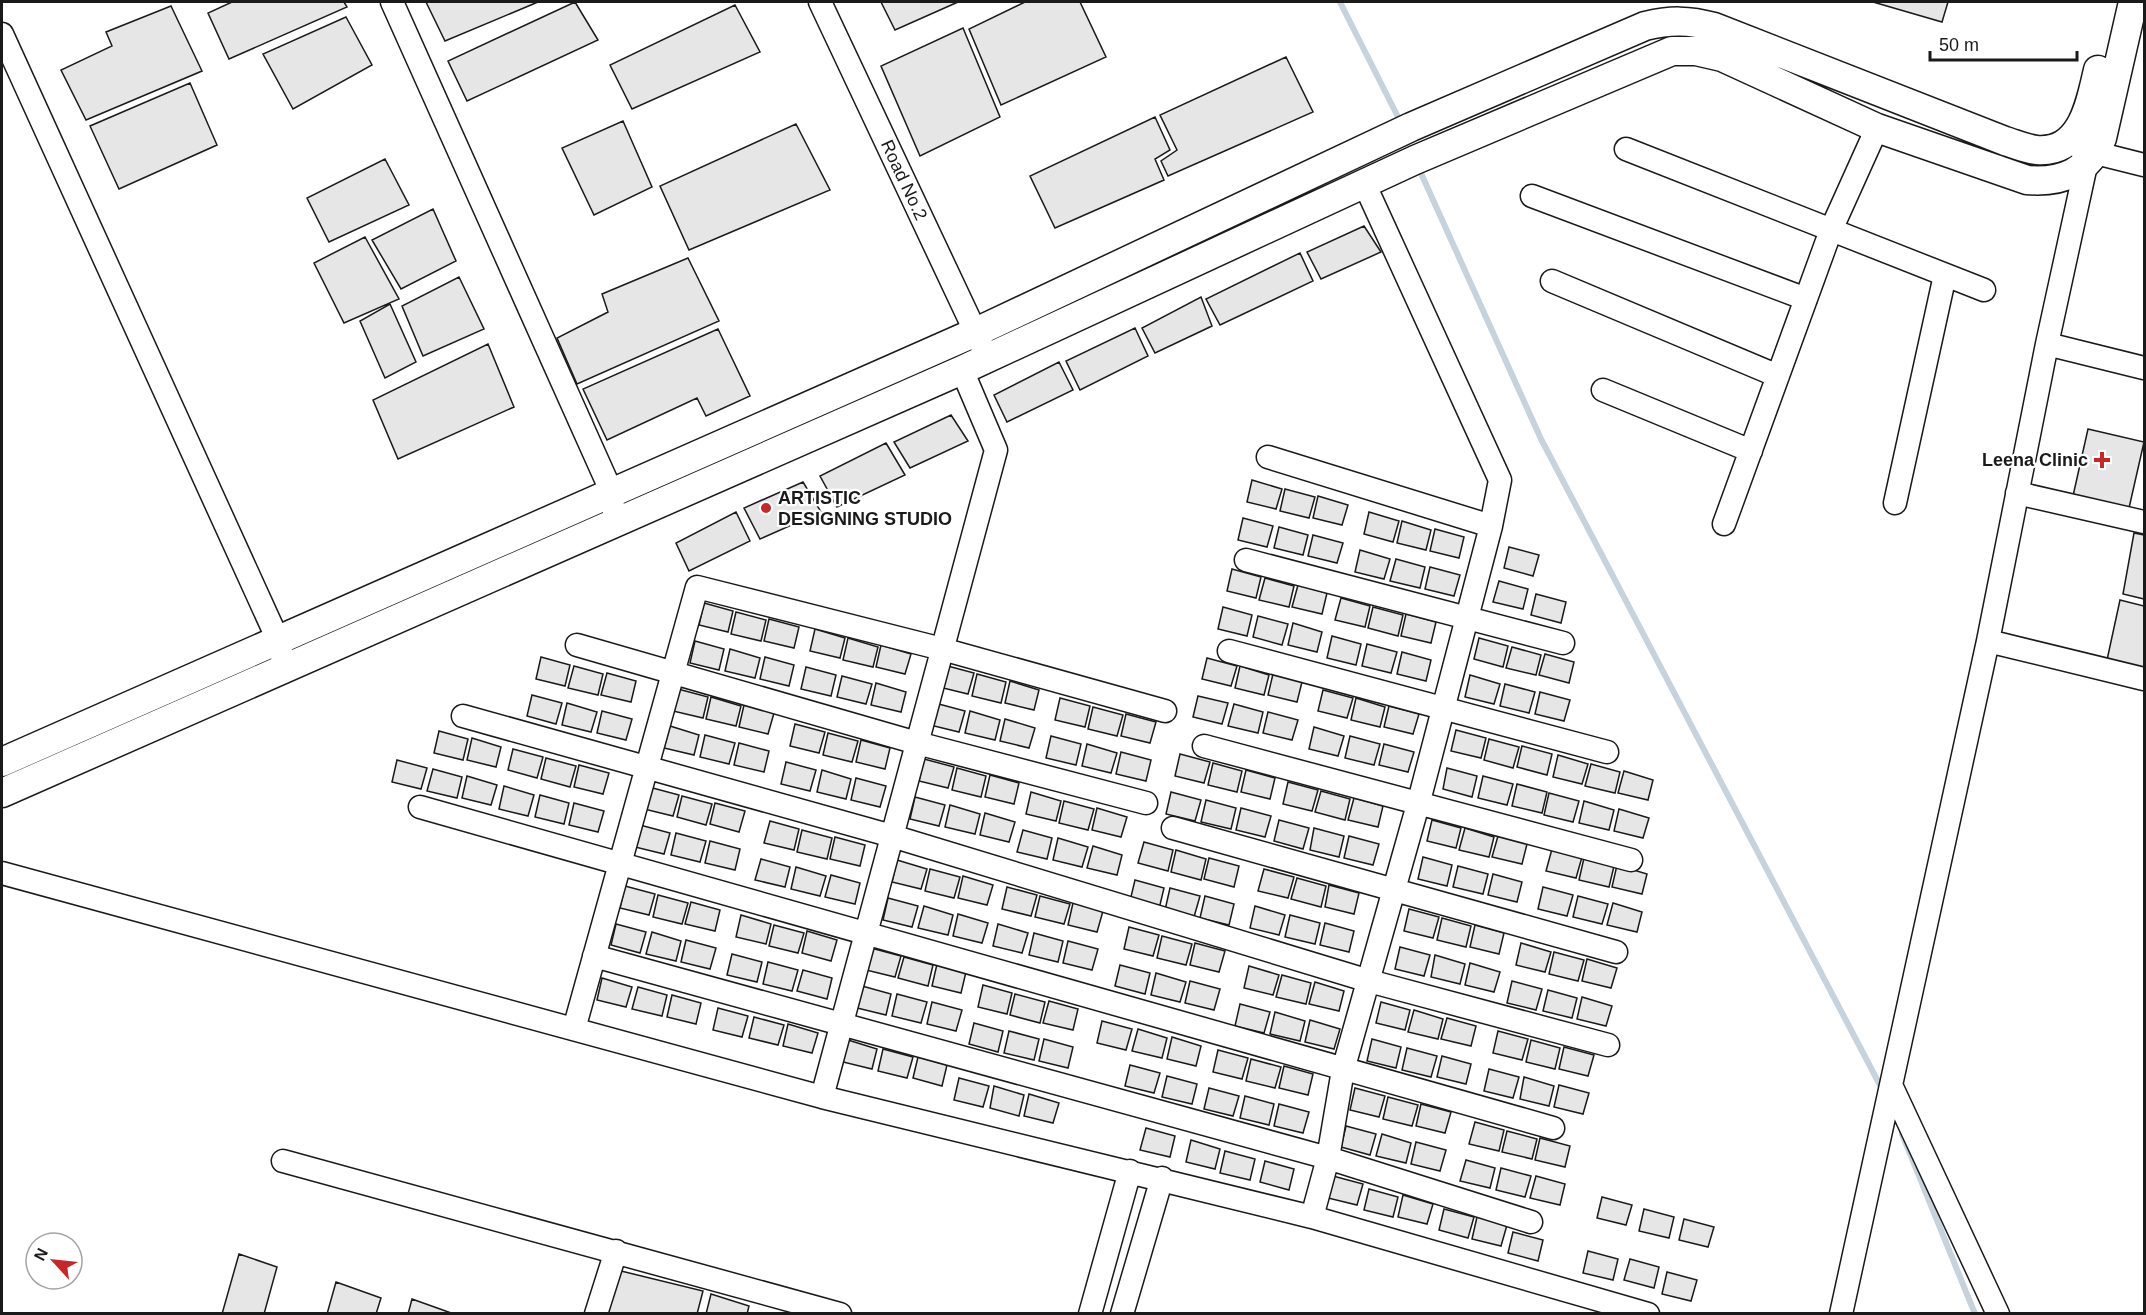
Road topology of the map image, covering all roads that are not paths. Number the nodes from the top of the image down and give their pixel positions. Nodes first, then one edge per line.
1 (392, 2) edge
2 (820, 2) edge
3 (2113, 2) edge
4 (2133, 2) edge
5 (2, 34) edge
6 (1411, 127) junction
7 (1877, 128) junction
8 (1626, 149) dead end
9 (2087, 151) junction
10 (1424, 157) junction
11 (2145, 165) edge
12 (1364, 183) junction
13 (1532, 196) dead end
14 (1831, 230) junction
15 (1945, 275) junction
16 (1552, 281) dead end
17 (1984, 290) dead end
18 (1806, 299) junction
19 (976, 332) junction
20 (2047, 344) junction
21 (988, 358) junction
22 (2145, 368) edge
23 (962, 370) junction
24 (1778, 376) junction
25 (1604, 390) dead end
26 (1750, 451) junction
27 (1268, 457) dead end
28 (612, 493) junction
29 (2017, 493) junction
30 (1895, 503) dead end
31 (614, 522) junction
32 (2145, 522) edge
33 (1724, 525) dead end
34 (1491, 526) junction
35 (1246, 561) dead end
36 (1468, 617) junction
37 (278, 640) junction
38 (1988, 641) junction
39 (1563, 643) dead end
40 (577, 645) dead end
41 (942, 649) junction
42 (1229, 651) dead end
43 (286, 670) junction
44 (673, 675) junction
45 (2145, 679) edge
46 (1443, 709) junction
47 (1165, 711) dead end
48 (463, 716) dead end
49 (917, 743) junction
50 (1204, 746) dead end
51 (1607, 752) dead end
52 (2, 762) edge
53 (648, 768) junction
54 (2, 793) edge
55 (1419, 801) junction
56 (1146, 803) dead end
57 (420, 807) dead end
58 (1173, 828) dead end
59 (892, 836) junction
60 (1631, 860) dead end
61 (621, 863) junction
62 (2, 873) edge
63 (1394, 890) junction
64 (866, 933) junction
65 (1616, 952) dead end
66 (594, 956) junction
67 (1369, 981) junction
68 (841, 1026) junction
69 (574, 1029) junction
70 (1608, 1045) dead end
71 (1343, 1070) junction
72 (1892, 1085) junction
73 (822, 1096) junction
74 (1553, 1128) dead end
75 (1328, 1158) junction
76 (283, 1161) dead end
77 (1130, 1171) junction
78 (1162, 1178) junction
79 (1312, 1217) junction
80 (1531, 1222) dead end
81 (616, 1251) junction
82 (1846, 1288) junction
83 (596, 1314) edge
84 (840, 1314) edge
85 (1090, 1314) edge
86 (1122, 1314) edge
87 (1648, 1314) edge
88 (1840, 1314) edge
89 (1857, 1314) edge
90 (1998, 1314) edge

1 - 28 street
2 - 19 street, Road No.2
3 - 9 main road
4 - 9 main road
5 - 37 street
6 - 9 main road
6 - 10 main road
6 - 19 main road
7 - 9 main road
7 - 10 main road
7 - 14 street
8 - 14 street
9 - 11 street
9 - 20 street
10 - 12 main road
12 - 21 main road
12 - 34 street
13 - 18 street
14 - 15 street
14 - 18 street
15 - 17 street
15 - 30 street
16 - 24 street
18 - 24 street
19 - 21 street, Road No.2
19 - 28 main road
20 - 22 street
20 - 29 street
21 - 23 main road
23 - 31 main road
23 - 41 street
24 - 26 street
25 - 26 street
26 - 33 street
27 - 34 street
28 - 31 street
28 - 37 main road
29 - 32 street
29 - 38 street
31 - 43 main road
34 - 36 street
35 - 36 street
36 - 39 street
36 - 46 street
37 - 43 street
37 - 52 main road
38 - 45 street
38 - 72 street
40 - 44 street
41 - 44 street
41 - 47 street
41 - 49 street
42 - 46 street
43 - 54 main road
44 - 49 street
44 - 53 street
46 - 51 street
46 - 55 street
48 - 53 street
49 - 56 street
49 - 59 street
50 - 55 street
53 - 59 street
53 - 61 street
55 - 60 street
55 - 63 street
57 - 61 street
58 - 63 street
59 - 64 street
59 - 67 street
61 - 64 street
61 - 66 street
62 - 69 street
63 - 65 street
63 - 67 street
64 - 68 street
64 - 71 street
66 - 68 street
66 - 69 street
67 - 70 street
67 - 71 street
68 - 73 street
68 - 75 street
69 - 73 street
71 - 74 street
71 - 75 street
72 - 82 street
72 - 90 street
73 - 77 street
75 - 79 street
75 - 80 street
76 - 81 street
77 - 78 street
77 - 85 street
78 - 79 street
78 - 86 street
79 - 87 street
81 - 83 street
81 - 84 street
82 - 88 street
82 - 89 street

